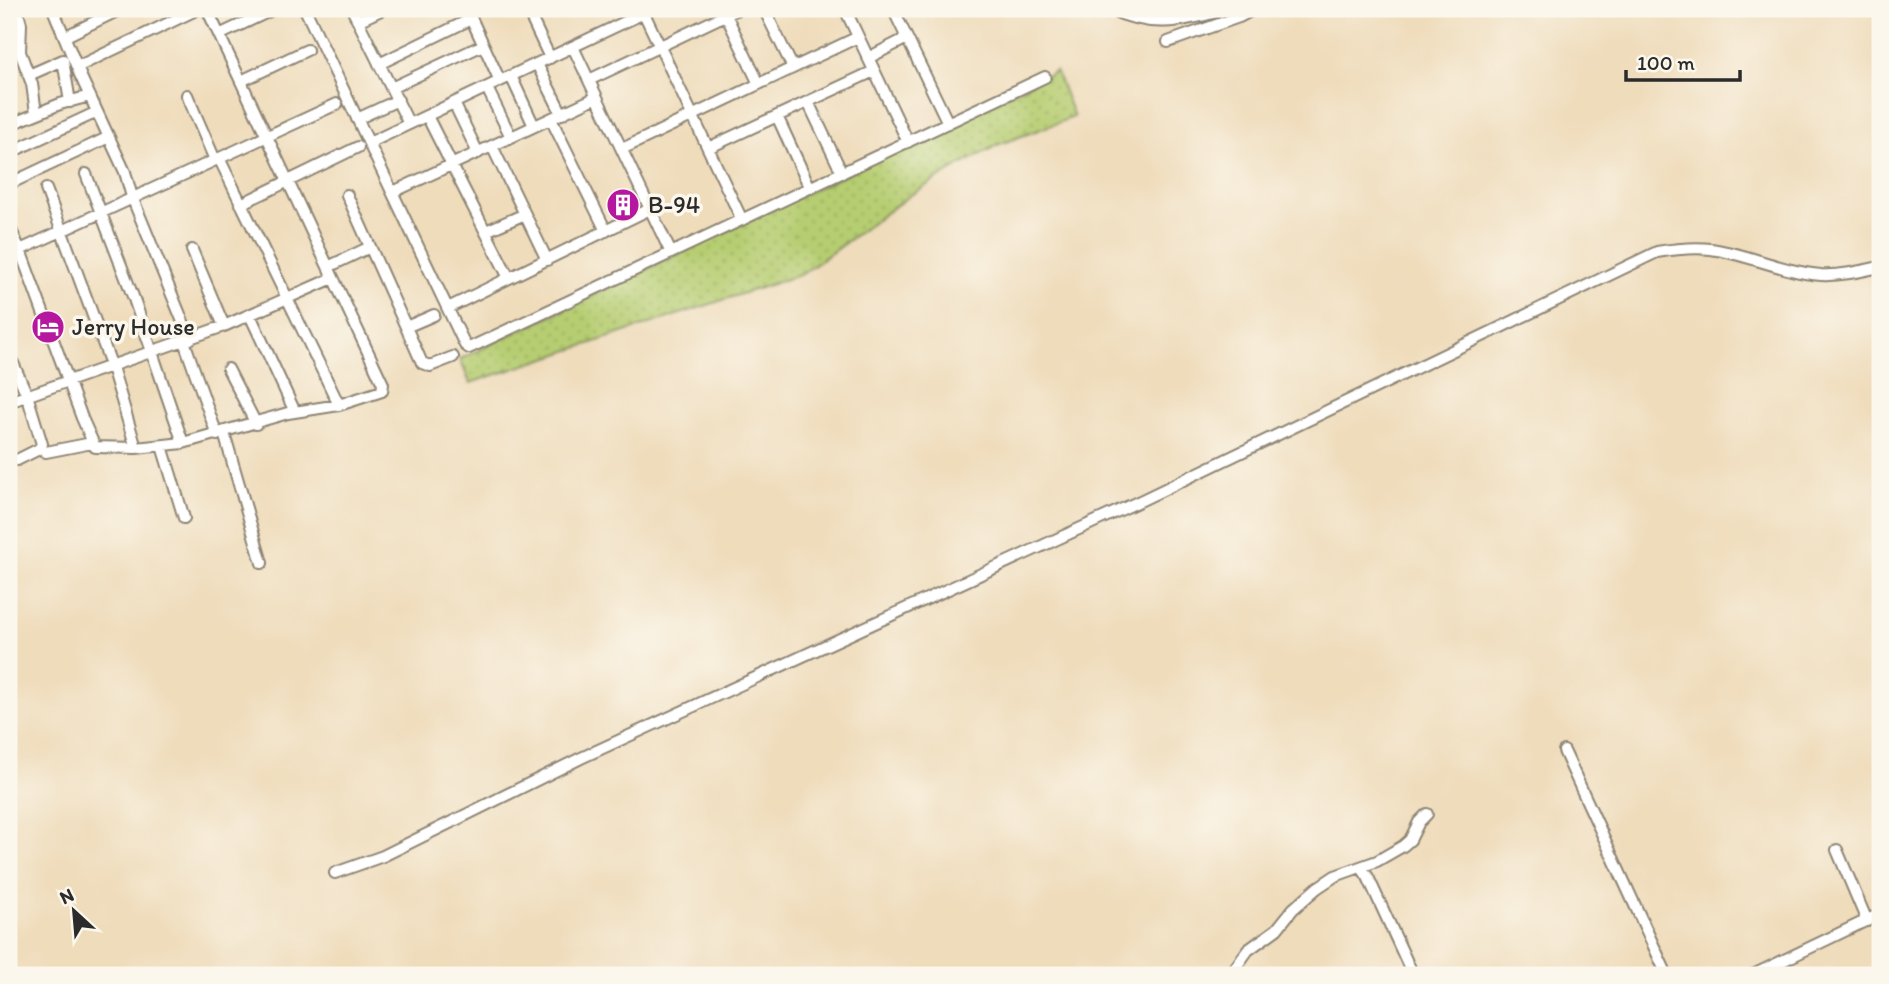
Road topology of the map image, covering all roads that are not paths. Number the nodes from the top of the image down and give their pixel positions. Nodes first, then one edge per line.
1 (17, 9) edge
2 (53, 9) edge
3 (121, 9) edge
4 (198, 9) edge
5 (207, 9) edge
6 (274, 9) edge
7 (305, 9) edge
8 (352, 9) edge
9 (383, 9) edge
10 (527, 9) edge
11 (738, 9) edge
12 (764, 9) edge
13 (845, 9) edge
14 (893, 9) edge
15 (1109, 9) edge
16 (1228, 9) edge
17 (1254, 9) edge
18 (643, 11) edge
19 (469, 14) edge
20 (726, 15) junction
21 (358, 21) junction
22 (70, 34) dead end
23 (219, 35) junction
24 (858, 37) junction
25 (907, 38) junction
26 (1168, 42) dead end
27 (483, 45) junction
28 (660, 46) junction
29 (573, 47) junction
30 (307, 50) dead end
31 (550, 58) junction
32 (868, 58) junction
33 (379, 64) junction
34 (537, 64) junction
35 (77, 67) junction
36 (793, 68) junction
37 (874, 71) junction
38 (29, 75) junction
39 (1045, 77) dead end
40 (505, 79) junction
41 (589, 80) junction
42 (241, 81) junction
43 (759, 84) junction
44 (391, 88) junction
45 (486, 88) junction
46 (187, 95) dead end
47 (90, 96) junction
48 (597, 97) junction
49 (398, 100) junction
50 (70, 102) junction
51 (808, 102) junction
52 (454, 103) junction
53 (337, 104) dead end
54 (97, 112) junction
55 (36, 113) junction
56 (427, 116) junction
57 (556, 116) junction
58 (693, 116) junction
59 (777, 116) junction
60 (358, 119) junction
61 (948, 123) junction
62 (409, 124) junction
63 (9, 125) edge
64 (534, 126) junction
65 (267, 136) junction
66 (109, 137) junction
67 (510, 138) junction
68 (908, 142) junction
69 (364, 145) junction
70 (492, 146) junction
71 (708, 148) junction
72 (622, 149) junction
73 (9, 153) edge
74 (478, 153) junction
75 (217, 159) junction
76 (453, 164) junction
77 (842, 173) junction
78 (86, 174) dead end
79 (288, 181) junction
80 (9, 184) edge
81 (810, 188) junction
82 (46, 189) dead end
83 (393, 192) junction
84 (347, 195) dead end
85 (132, 197) junction
86 (241, 204) junction
87 (650, 209) junction
88 (102, 211) junction
89 (525, 214) junction
90 (742, 220) junction
91 (9, 226) edge
92 (61, 230) junction
93 (486, 231) junction
94 (606, 231) junction
95 (370, 247) junction
96 (20, 250) junction
97 (192, 250) dead end
98 (671, 253) junction
99 (547, 260) junction
100 (328, 267) junction
101 (1880, 267) edge
102 (333, 278) junction
103 (509, 278) junction
104 (287, 299) junction
105 (448, 308) junction
106 (250, 315) junction
107 (434, 315) dead end
108 (224, 326) junction
109 (406, 327) junction
110 (187, 340) junction
111 (152, 352) junction
112 (453, 357) dead end
113 (13, 363) dead end
114 (112, 368) junction
115 (228, 369) dead end
116 (68, 380) junction
117 (27, 395) junction
118 (9, 402) edge
119 (339, 405) junction
120 (295, 412) junction
121 (256, 424) junction
122 (220, 434) junction
123 (92, 443) junction
124 (183, 443) junction
125 (162, 446) junction
126 (136, 448) junction
127 (46, 452) dead end
128 (17, 460) dead end
129 (184, 518) dead end
130 (262, 563) dead end
131 (1564, 751) dead end
132 (1427, 814) dead end
133 (1837, 850) dead end
134 (1361, 867) junction
135 (335, 873) dead end
136 (1880, 914) edge
137 (1867, 921) junction
138 (1230, 975) edge
139 (1413, 975) edge
140 (1667, 975) edge
141 (1753, 975) edge

1 - 38 street
2 - 35 street
3 - 22 street
4 - 35 street
5 - 23 street
6 - 23 street
7 - 60 street
8 - 21 street
9 - 21 street
10 - 31 street
11 - 20 street
12 - 36 street
13 - 24 street
14 - 25 street
15 - 16 street
17 - 26 street
18 - 28 street
18 - 29 street
19 - 27 street
19 - 33 street
20 - 28 street
20 - 43 street
21 - 33 street
23 - 42 street
24 - 32 street
24 - 36 street
25 - 32 street
25 - 61 street
27 - 40 street
27 - 44 street
28 - 41 street
28 - 58 street
29 - 31 street
29 - 41 street
30 - 42 street
31 - 34 street
32 - 37 street
33 - 44 street
34 - 40 street
34 - 57 street
35 - 47 street
36 - 43 street
37 - 51 street
37 - 68 street
38 - 50 street
38 - 55 street
39 - 61 street
40 - 45 street
40 - 64 street
41 - 48 street
42 - 65 street
43 - 58 street
44 - 49 street
45 - 52 street
45 - 67 street
46 - 75 street
47 - 50 street
47 - 54 street
48 - 57 street
48 - 72 street
49 - 60 street
49 - 62 street
50 - 55 street
51 - 59 street
51 - 77 street
52 - 56 street
52 - 74 street
53 - 65 street
54 - 66 street
54 - 73 street
55 - 63 street
56 - 62 street
56 - 76 street
57 - 64 street
57 - 94 street
58 - 71 street
58 - 72 street
59 - 71 street
59 - 81 street
60 - 69 street
61 - 68 street
62 - 69 street
64 - 67 street
65 - 75 street
65 - 79 street
66 - 80 street
66 - 85 street
67 - 70 street
68 - 77 street
69 - 79 street
69 - 83 street
70 - 74 street
70 - 89 street
71 - 90 street
72 - 87 street
74 - 76 street
75 - 85 street
75 - 86 street
76 - 83 street
76 - 93 street
77 - 81 street
78 - 88 street
79 - 86 street
79 - 100 street
81 - 90 street
82 - 92 street
83 - 105 street
84 - 95 street
85 - 88 street
85 - 110 street
86 - 104 street
87 - 94 street
87 - 98 street
88 - 92 street
88 - 111 street
89 - 93 street
89 - 99 street
90 - 98 street
91 - 96 street
92 - 96 street
92 - 114 street
93 - 103 street
94 - 99 street
95 - 100 street
95 - 109 street
96 - 116 street
97 - 108 street
98 - 105 street
99 - 103 street
100 - 102 street
101 - 135 street
102 - 104 street
102 - 119 street
103 - 105 street
104 - 106 street
104 - 119 street
106 - 108 street
106 - 120 street
107 - 109 street
108 - 110 street
109 - 112 street
110 - 111 street
110 - 122 street
111 - 114 street
111 - 124 street
113 - 117 street
114 - 116 street
114 - 126 street
115 - 121 street
116 - 117 street
116 - 123 street
117 - 118 street
117 - 128 street
119 - 120 street
120 - 121 street
121 - 122 street
122 - 124 street
122 - 130 street
123 - 126 street
123 - 127 street
124 - 125 street
125 - 126 street
125 - 129 street
131 - 140 street
132 - 134 street
133 - 137 street
134 - 138 street
134 - 139 street
136 - 137 street
137 - 141 street

